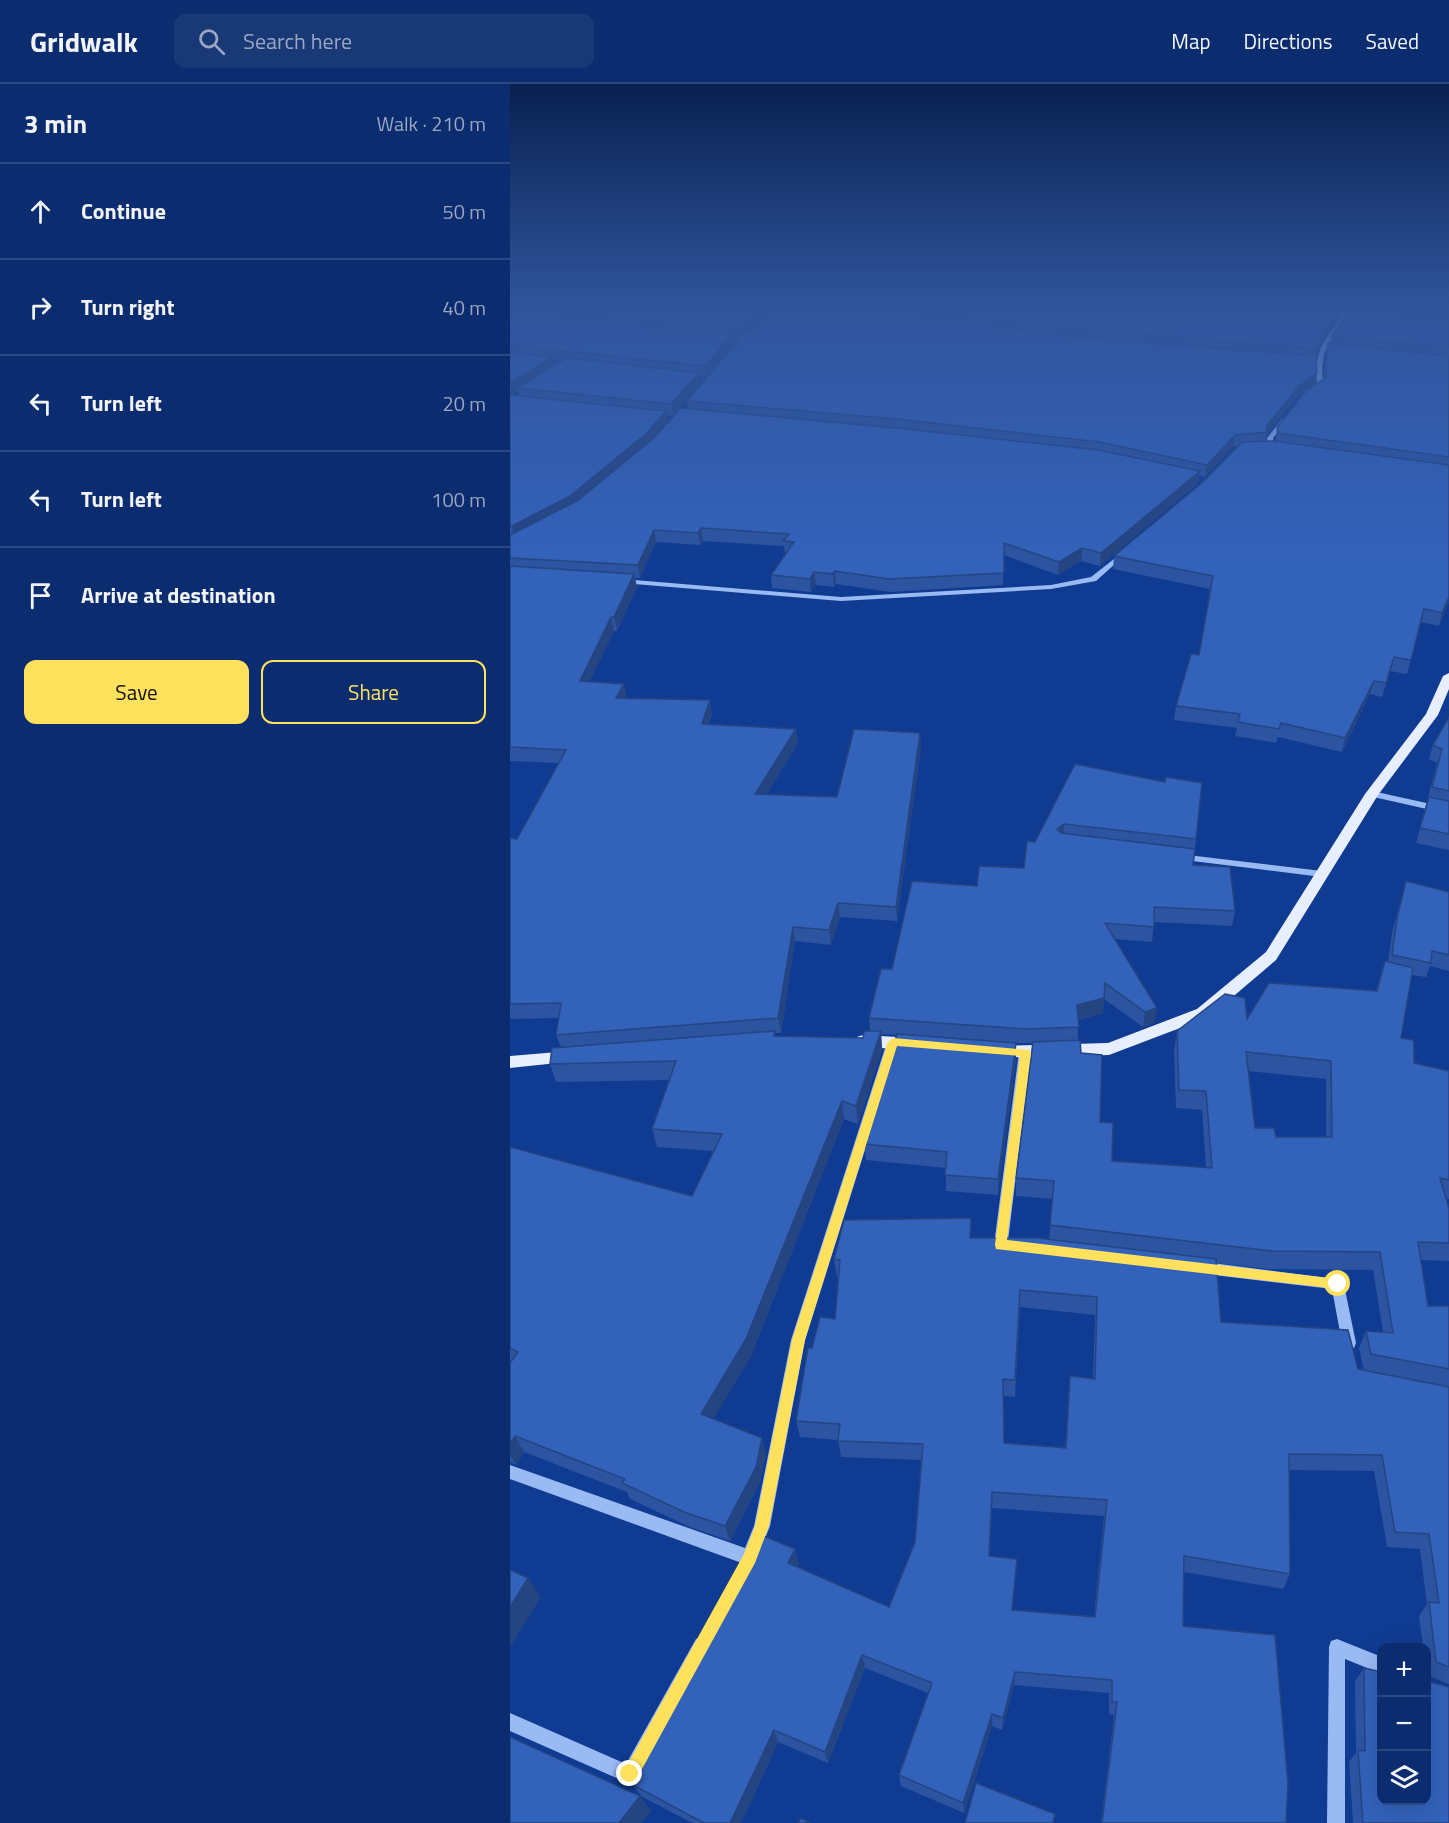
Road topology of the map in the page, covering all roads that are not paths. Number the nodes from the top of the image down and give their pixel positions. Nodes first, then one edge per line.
1 (1289, 415) edge
2 (1259, 448) edge
3 (1271, 448) junction
4 (1282, 450) edge
5 (1129, 549) edge
6 (615, 581) edge
7 (1449, 676) edge
8 (1372, 794) junction
9 (1449, 811) edge
10 (1169, 856) edge
11 (1322, 874) junction
12 (849, 1040) edge
13 (893, 1042) junction
14 (926, 1045) edge
15 (981, 1049) edge
16 (1025, 1053) junction
17 (581, 1056) edge
18 (510, 1062) edge
19 (1024, 1248) edge
20 (1187, 1266) edge
21 (1352, 1358) edge
22 (510, 1472) edge
23 (750, 1558) junction
24 (739, 1578) edge
25 (710, 1630) edge
26 (1377, 1664) edge
27 (510, 1722) edge
28 (1336, 1823) edge

1 - 3 street
2 - 3 street
3 - 4 street
5 - 6 street
7 - 8 main road
8 - 9 street
8 - 11 main road
10 - 11 street
11 - 16 main road
12 - 13 main road
13 - 14 main road
13 - 23 street
15 - 16 main road
16 - 19 street
17 - 18 main road
20 - 21 street
22 - 23 street
23 - 24 street
25 - 27 street
26 - 28 street

